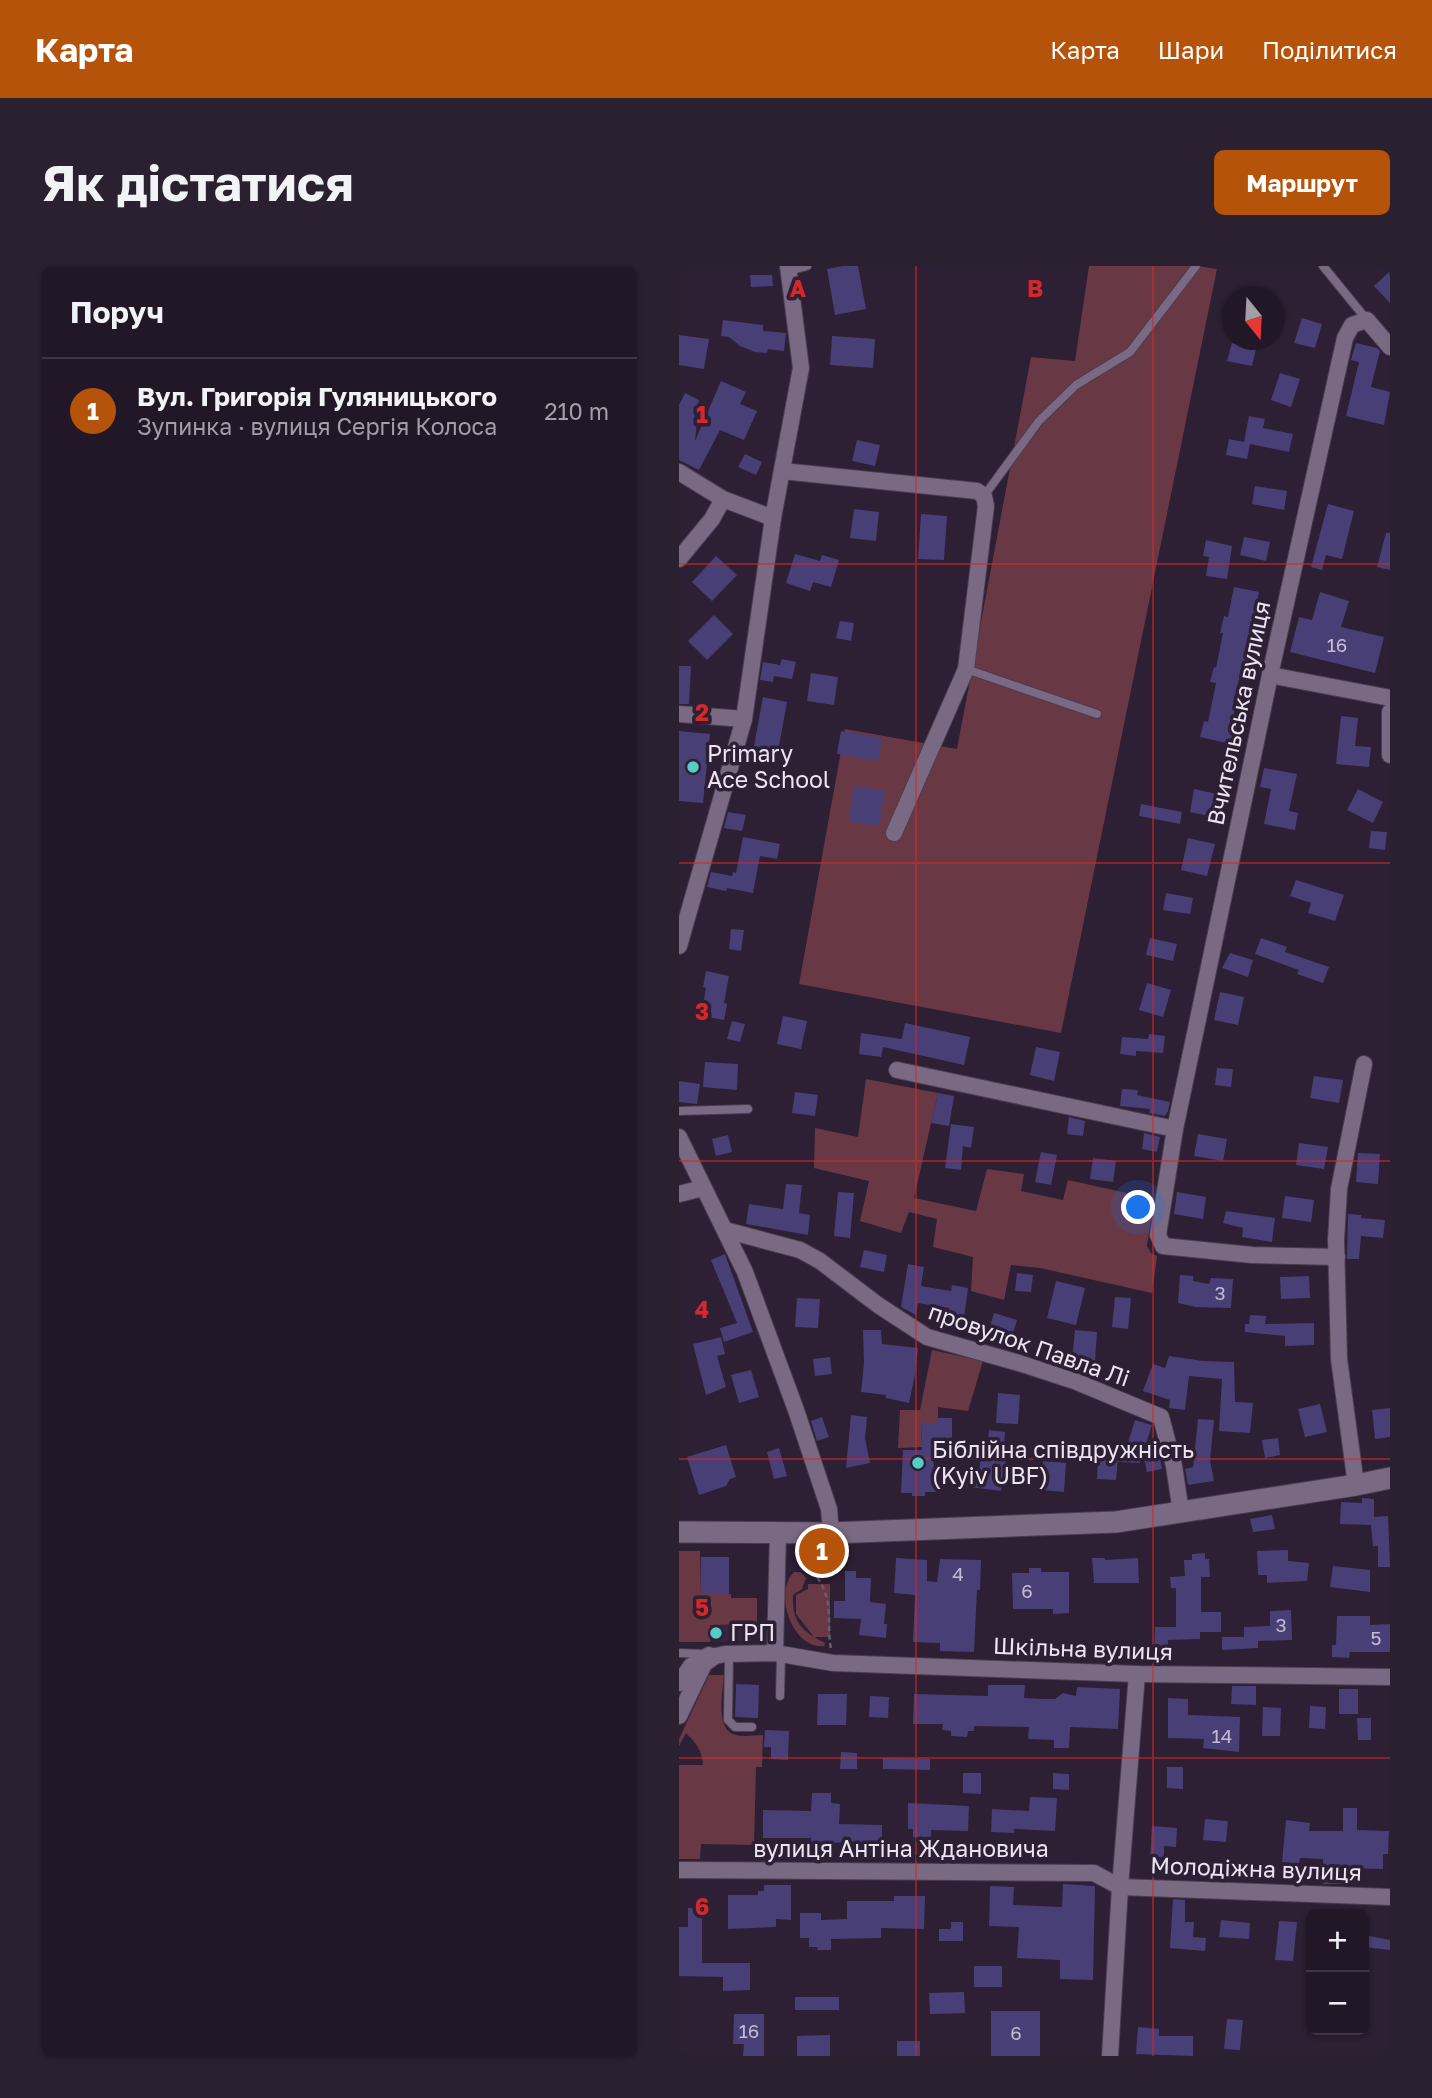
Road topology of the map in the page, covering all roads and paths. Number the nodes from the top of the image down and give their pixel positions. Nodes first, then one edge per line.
1 (807, 266) edge
2 (1196, 266) edge
3 (1323, 266) edge
4 (788, 269) edge
5 (1367, 320) junction
6 (1390, 347) edge
7 (782, 471) junction
8 (679, 472) edge
9 (984, 496) junction
10 (723, 499) junction
11 (773, 518) junction
12 (679, 559) edge
13 (966, 669) junction
14 (1270, 675) junction
15 (1390, 698) edge
16 (1390, 712) edge
17 (679, 714) edge
18 (1097, 714) dead end
19 (744, 719) junction
20 (1390, 755) edge
21 (894, 833) dead end
22 (679, 946) edge
23 (1364, 1064) dead end
24 (897, 1070) dead end
25 (748, 1109) dead end
26 (679, 1111) edge
27 (1175, 1129) junction
28 (679, 1137) edge
29 (703, 1188) junction
30 (679, 1194) edge
31 (725, 1230) junction
32 (1336, 1257) junction
33 (1390, 1478) edge
34 (1356, 1485) junction
35 (1181, 1513) junction
36 (679, 1532) edge
37 (831, 1533) junction
38 (778, 1537) junction
39 (679, 1653) edge
40 (727, 1654) junction
41 (778, 1654) junction
42 (833, 1663) junction
43 (1137, 1674) junction
44 (1390, 1677) edge
45 (679, 1683) edge
46 (781, 1696) dead end
47 (679, 1716) edge
48 (752, 1727) dead end
49 (679, 1870) edge
50 (1120, 1887) junction
51 (1390, 1897) edge
52 (1110, 2056) edge

1 - 4 lane
2 - 9 lane
3 - 5 lane
4 - 7 street
5 - 6 street
5 - 14 street, Вчительська вулиця
7 - 9 street
7 - 11 street
8 - 10 street
9 - 13 street
10 - 11 street
10 - 12 street
11 - 19 street
13 - 18 lane
13 - 21 street
14 - 15 street
14 - 27 street, Вчительська вулиця
16 - 20 street
17 - 19 street
19 - 22 street
23 - 32 street
24 - 27 street
25 - 26 lane
27 - 32 street, Вчительська вулиця
28 - 29 street
29 - 30 street
29 - 31 street
31 - 35 street, провулок Павла Лі
31 - 37 street
32 - 34 street
33 - 34 street
34 - 35 street
35 - 37 street
36 - 38 street
37 - 38 street
38 - 41 street
38 - 42 path
39 - 40 lane
40 - 41 street, Шкільна вулиця
40 - 45 street, Шкільна вулиця
40 - 47 street
40 - 48 lane
41 - 42 street, Шкільна вулиця
41 - 46 lane
42 - 43 street, Шкільна вулиця
43 - 44 street, Шкільна вулиця
43 - 50 street
49 - 50 street, вулиця Антіна Ждановича
50 - 51 street, Молодіжна вулиця
50 - 52 street

